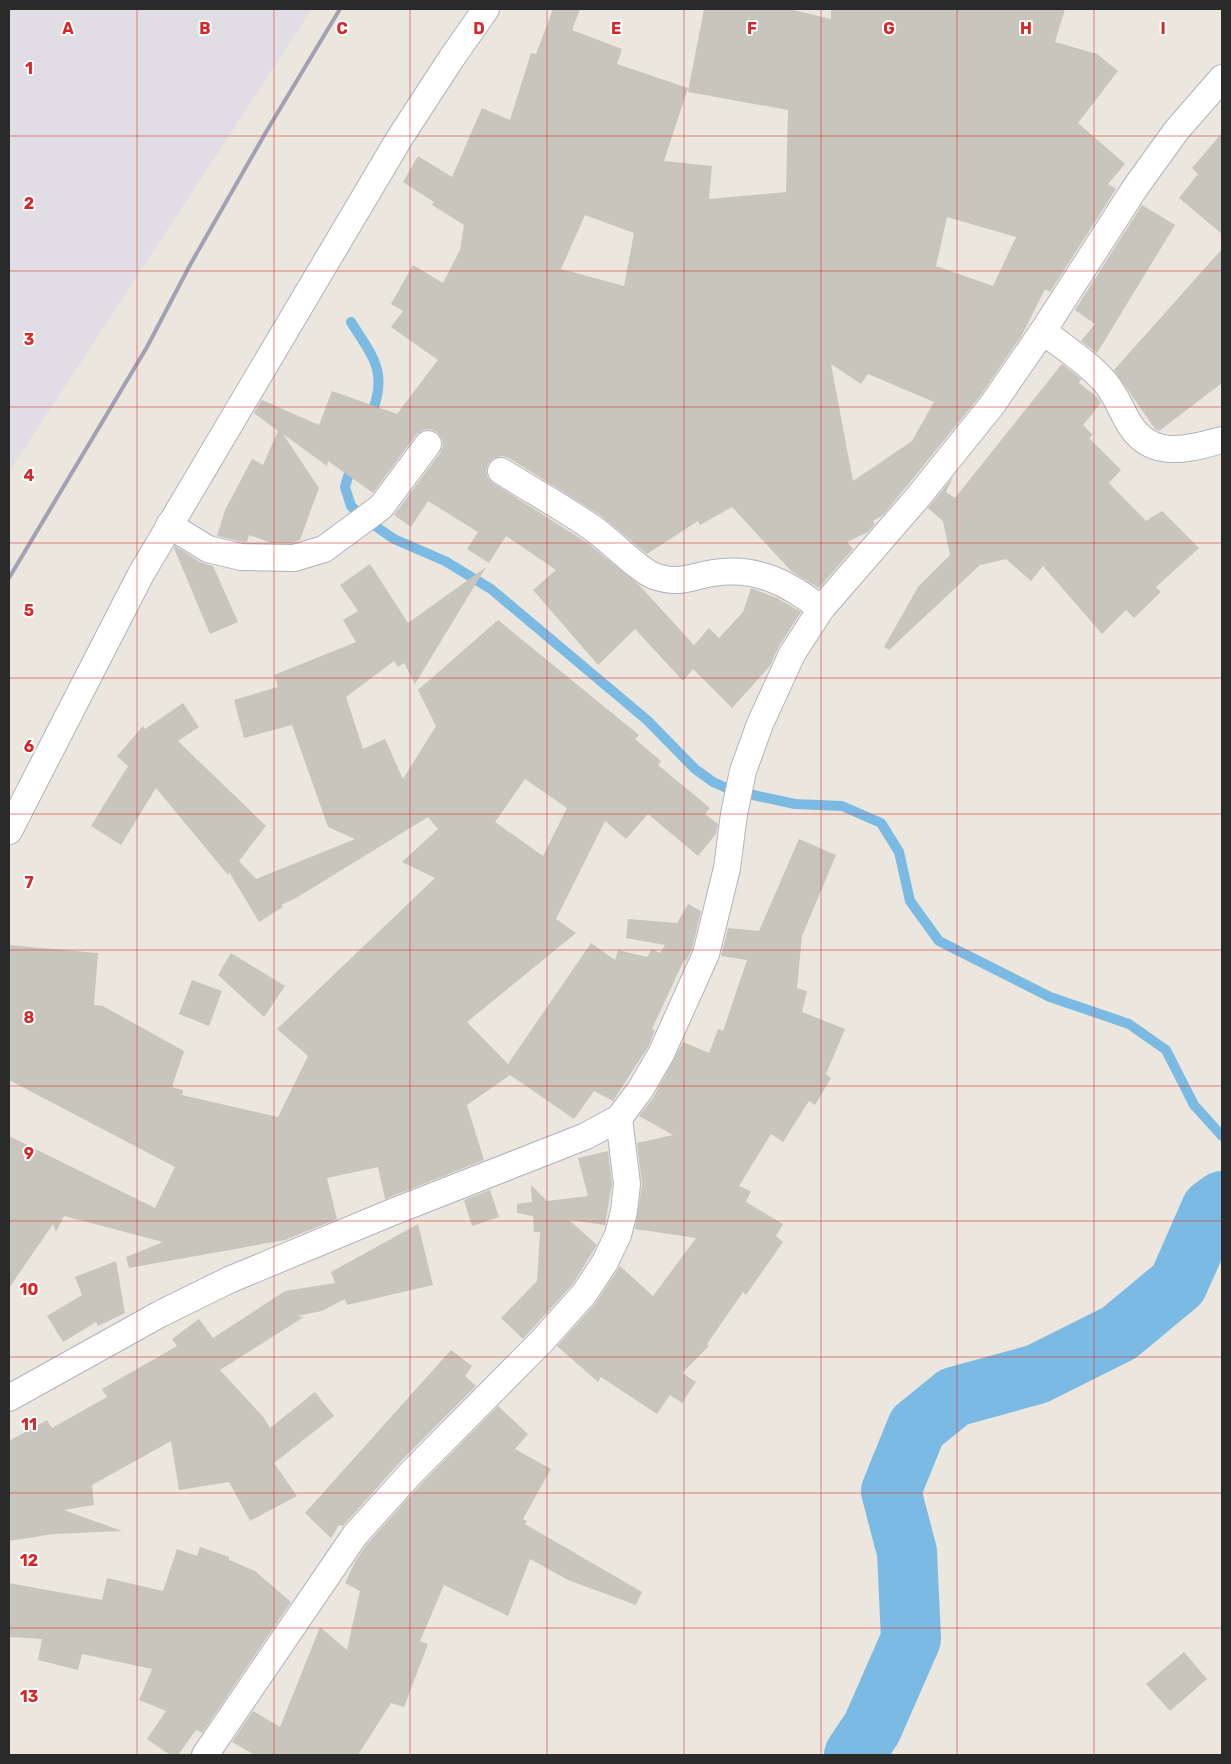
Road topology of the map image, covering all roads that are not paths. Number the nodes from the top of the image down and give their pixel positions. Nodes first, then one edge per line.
1 (486, 9) edge
2 (1222, 78) edge
3 (1044, 331) junction
4 (1222, 440) edge
5 (428, 444) dead end
6 (501, 471) dead end
7 (169, 525) junction
8 (821, 609) junction
9 (9, 831) edge
10 (619, 1118) junction
11 (9, 1398) edge
12 (205, 1755) edge

1 - 7 street
2 - 3 street
3 - 4 street
3 - 8 street
5 - 7 street
6 - 8 street
7 - 9 street
8 - 10 street
10 - 11 street
10 - 12 street

